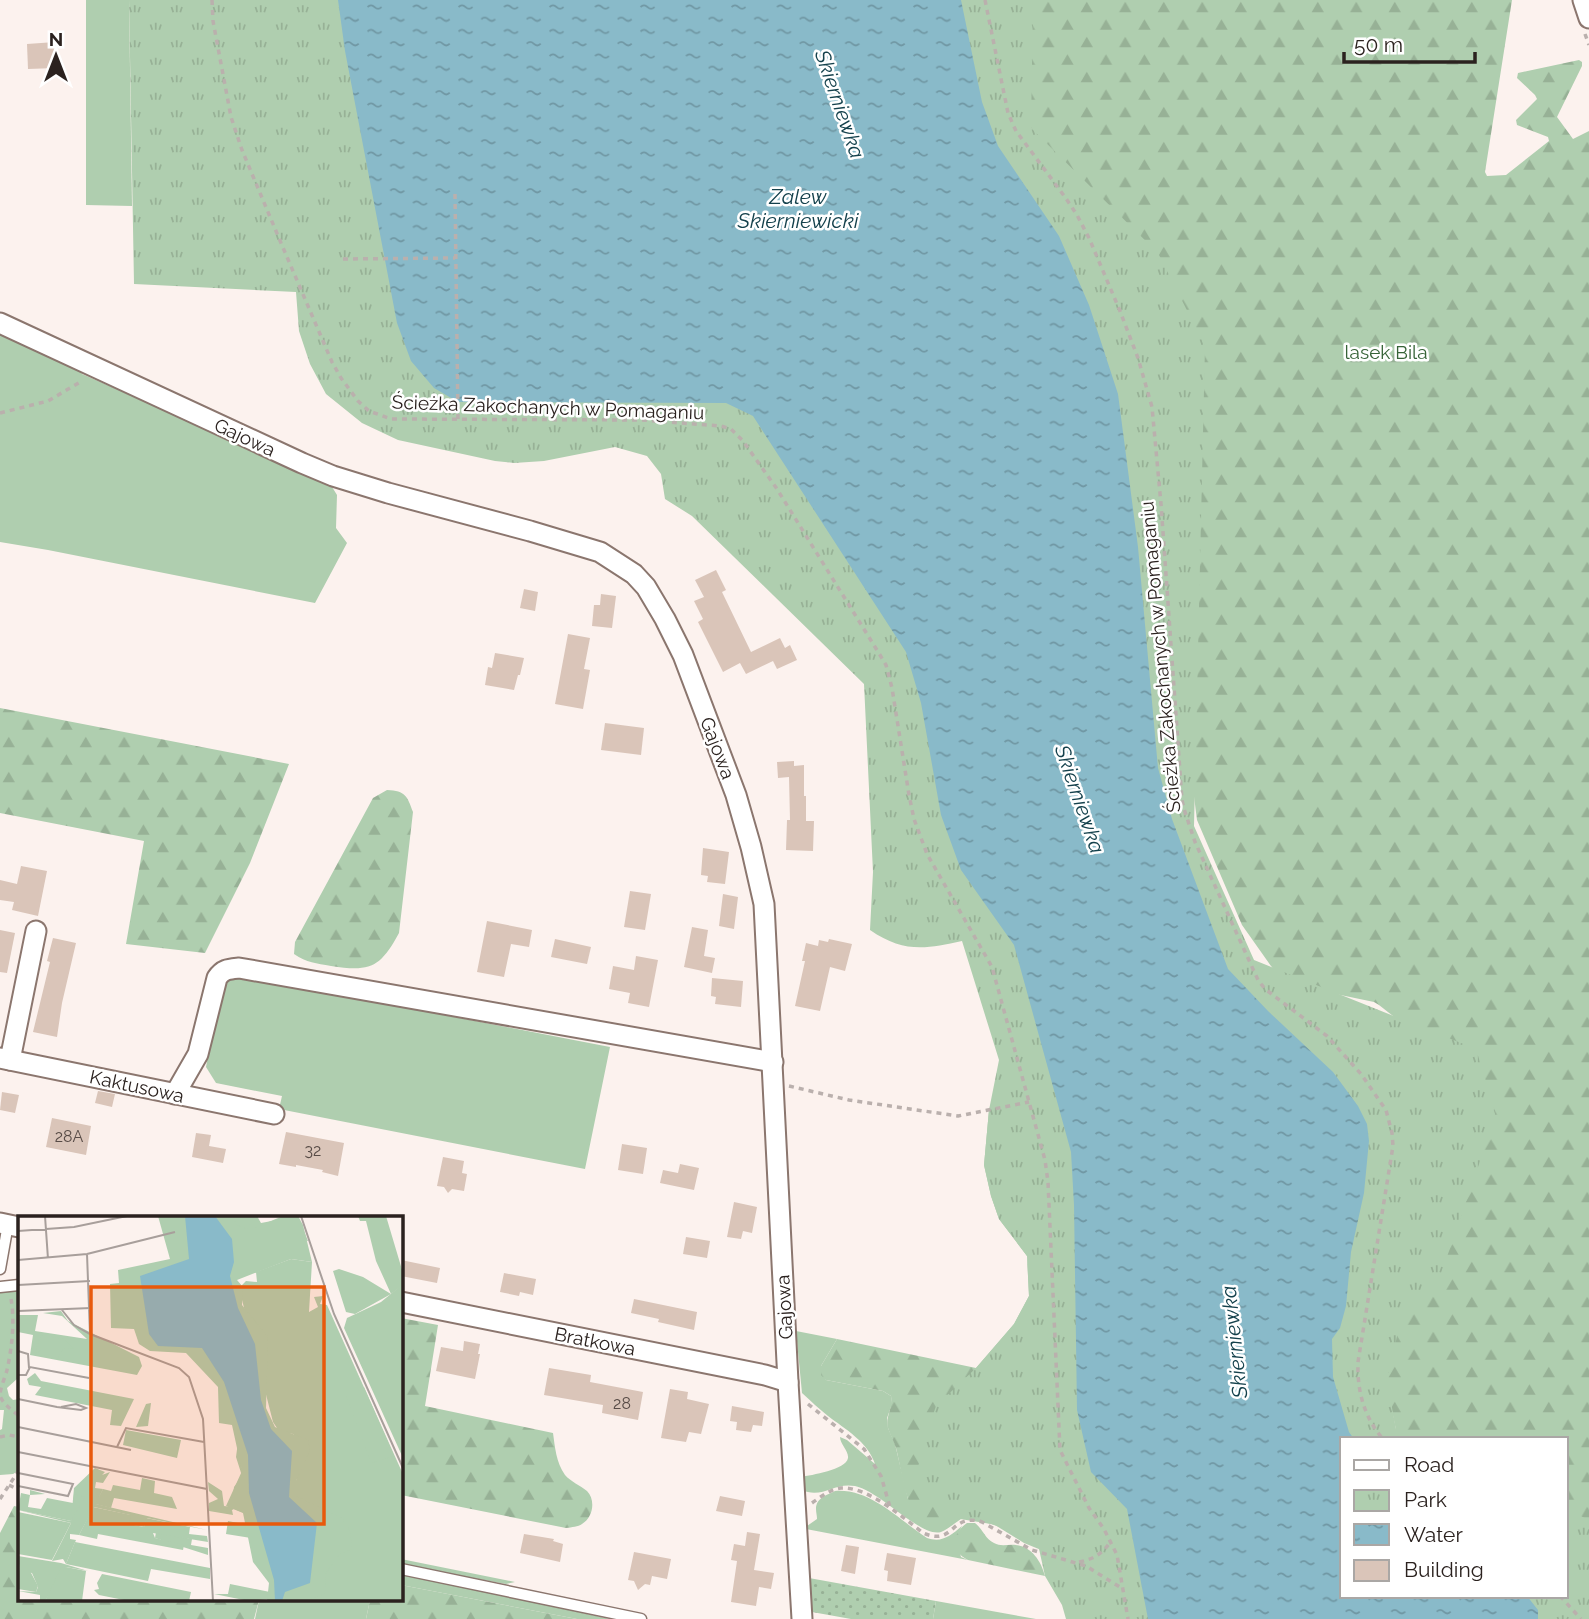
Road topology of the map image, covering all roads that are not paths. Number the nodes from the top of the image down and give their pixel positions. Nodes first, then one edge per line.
1 (1583, 0) edge
2 (1589, 18) edge
3 (0, 323) edge
4 (36, 931) dead end
5 (5, 1059) edge
6 (773, 1072) junction
7 (175, 1094) junction
8 (274, 1114) dead end
9 (9, 1225) edge
10 (0, 1269) edge
11 (402, 1302) edge
12 (788, 1382) junction
13 (402, 1569) edge
14 (642, 1619) edge
15 (802, 1619) edge

1 - 2 street
3 - 6 street, Gajowa
4 - 5 street
5 - 7 street, Kaktusowa
6 - 7 street
6 - 12 street, Gajowa
7 - 8 street, Kaktusowa
9 - 10 lane
11 - 12 street, Bratkowa
12 - 15 street, Gajowa
13 - 14 lane

